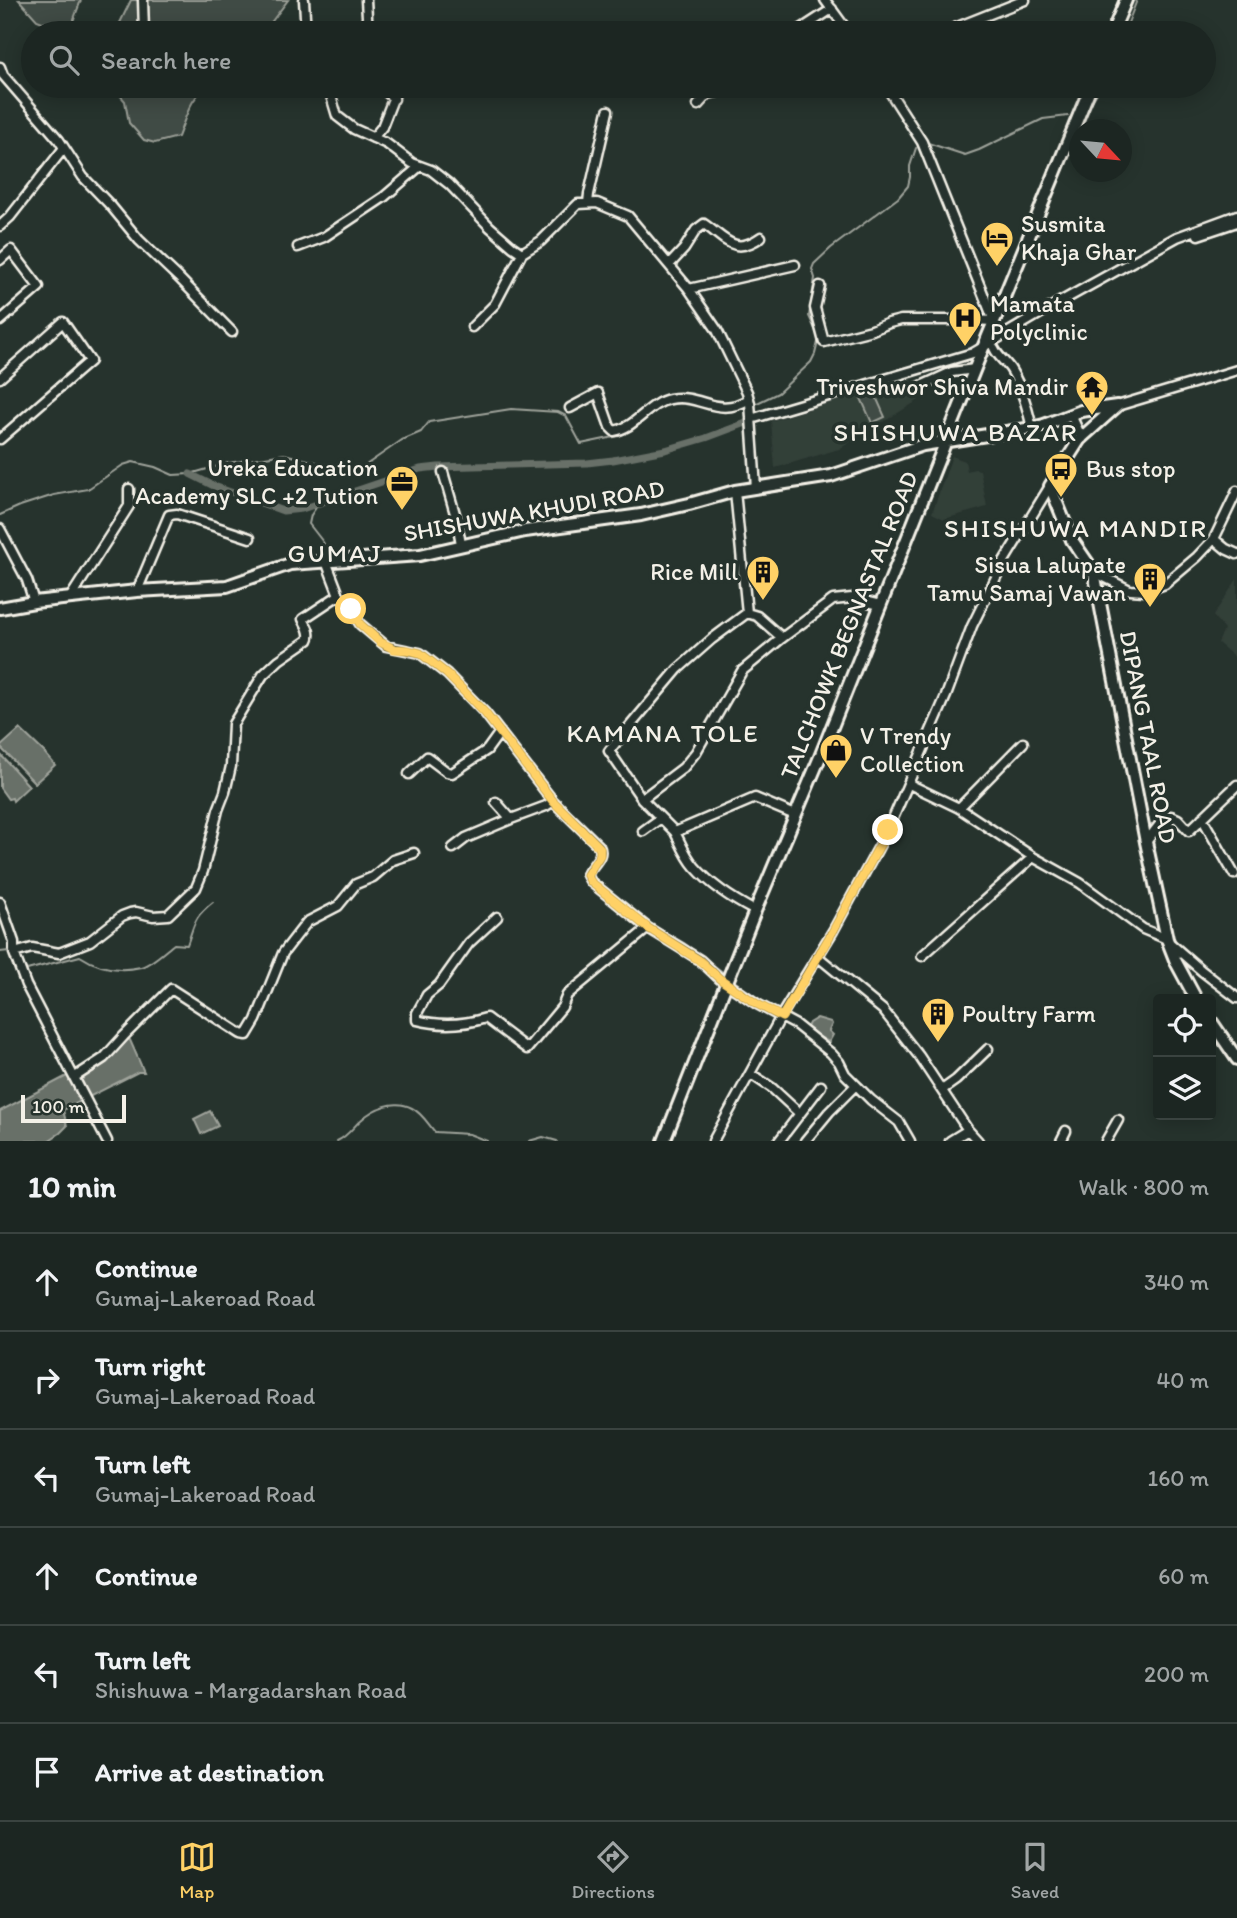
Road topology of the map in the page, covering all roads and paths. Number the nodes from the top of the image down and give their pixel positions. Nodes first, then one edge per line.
1 (143, 0) edge
2 (304, 0) edge
3 (366, 0) edge
4 (825, 0) edge
5 (1025, 0) edge
6 (1126, 0) edge
7 (832, 9) junction
8 (144, 21) edge
9 (305, 21) edge
10 (367, 21) edge
11 (814, 21) edge
12 (840, 21) edge
13 (972, 21) edge
14 (1117, 21) edge
15 (0, 67) edge
16 (21, 97) edge
17 (22, 98) edge
18 (332, 98) edge
19 (704, 98) edge
20 (894, 98) edge
21 (1086, 98) edge
22 (394, 99) edge
23 (698, 105) dead end
24 (607, 111) dead end
25 (373, 138) junction
26 (64, 148) junction
27 (420, 166) junction
28 (589, 203) junction
29 (1237, 215) edge
30 (1237, 222) edge
31 (0, 226) edge
32 (761, 237) dead end
33 (298, 247) dead end
34 (522, 253) junction
35 (0, 260) edge
36 (669, 265) junction
37 (795, 265) dead end
38 (820, 286) dead end
39 (689, 289) junction
40 (0, 321) edge
41 (994, 321) junction
42 (472, 327) dead end
43 (232, 332) dead end
44 (986, 350) junction
45 (975, 369) junction
46 (1237, 370) edge
47 (0, 378) edge
48 (917, 388) dead end
49 (749, 399) junction
50 (1117, 406) junction
51 (570, 408) dead end
52 (1071, 415) junction
53 (751, 419) junction
54 (1032, 428) junction
55 (0, 439) edge
56 (1082, 439) junction
57 (946, 442) junction
58 (443, 472) dead end
59 (1050, 485) junction
60 (756, 488) junction
61 (129, 489) dead end
62 (735, 491) junction
63 (1237, 491) edge
64 (1235, 503) edge
65 (0, 529) edge
66 (250, 538) dead end
67 (1214, 539) junction
68 (461, 544) junction
69 (1237, 554) edge
70 (326, 561) junction
71 (1094, 572) junction
72 (137, 591) junction
73 (339, 595) junction
74 (70, 598) junction
75 (34, 602) junction
76 (880, 605) junction
77 (0, 608) edge
78 (747, 613) junction
79 (782, 638) junction
80 (500, 732) junction
81 (1023, 743) dead end
82 (409, 774) dead end
83 (909, 784) junction
84 (1237, 785) edge
85 (642, 799) junction
86 (553, 801) junction
87 (496, 802) dead end
88 (959, 808) junction
89 (795, 815) junction
90 (662, 818) junction
91 (1202, 818) junction
92 (511, 819) junction
93 (643, 831) dead end
94 (675, 832) junction
95 (1146, 842) junction
96 (453, 848) dead end
97 (414, 853) dead end
98 (1033, 857) junction
99 (1234, 874) dead end
100 (0, 902) edge
101 (755, 911) junction
102 (497, 917) dead end
103 (648, 928) junction
104 (1169, 941) junction
105 (14, 953) junction
106 (817, 956) junction
107 (922, 956) dead end
108 (728, 984) junction
109 (1193, 994) edge
110 (1237, 998) edge
111 (783, 1014) junction
112 (1216, 1028) edge
113 (988, 1049) dead end
114 (1237, 1059) edge
115 (751, 1074) junction
116 (75, 1077) junction
117 (856, 1085) junction
118 (821, 1086) dead end
119 (942, 1090) junction
120 (799, 1113) junction
121 (1118, 1120) dead end
122 (968, 1130) junction
123 (1066, 1131) dead end
124 (107, 1141) edge
125 (664, 1141) edge
126 (713, 1141) edge
127 (779, 1141) edge
128 (805, 1141) edge
129 (910, 1141) edge
130 (950, 1141) edge
131 (978, 1141) edge
132 (1062, 1141) edge
133 (1106, 1141) edge

1 - 8 street
2 - 9 street
3 - 10 street
4 - 7 street
5 - 13 street
6 - 14 main road
7 - 11 street
7 - 12 street
15 - 16 street
17 - 26 street
18 - 25 street
19 - 23 street
20 - 41 street
21 - 41 main road, TALCHOWK BEGNASTAL ROAD
22 - 25 street
24 - 28 street
25 - 27 street
26 - 31 street
26 - 43 street
27 - 33 street
27 - 34 street
28 - 34 street
28 - 36 street
29 - 44 street
30 - 44 street
32 - 36 street
34 - 42 street
35 - 40 street
36 - 39 street
37 - 39 street
38 - 41 street
39 - 49 street
41 - 44 main road, TALCHOWK BEGNASTAL ROAD
44 - 45 main road, TALCHOWK BEGNASTAL ROAD
44 - 53 street
44 - 54 street
45 - 48 street
45 - 57 main road, TALCHOWK BEGNASTAL ROAD
46 - 50 street
47 - 55 street
49 - 51 street
49 - 53 street
50 - 52 main road, SHISHUWA KHUDI ROAD
50 - 56 main road
52 - 54 main road, SHISHUWA KHUDI ROAD
52 - 56 street
53 - 60 street
54 - 57 main road, SHISHUWA KHUDI ROAD
56 - 59 main road
57 - 60 main road, SHISHUWA KHUDI ROAD
57 - 76 main road, TALCHOWK BEGNASTAL ROAD
58 - 68 street
59 - 71 main road, DIPANG TAAL ROAD
59 - 83 street
60 - 62 main road, SHISHUWA KHUDI ROAD
61 - 74 street
62 - 68 main road, SHISHUWA KHUDI ROAD
62 - 78 street
63 - 64 street
64 - 67 street
65 - 75 street
66 - 72 street
67 - 69 street
67 - 71 street
68 - 70 main road, SHISHUWA KHUDI ROAD
70 - 72 main road, SHISHUWA KHUDI ROAD
70 - 73 street
71 - 95 main road, DIPANG TAAL ROAD
72 - 74 main road, SHISHUWA KHUDI ROAD
73 - 80 street
73 - 105 street
74 - 75 main road, SHISHUWA KHUDI ROAD
75 - 77 main road, SHISHUWA KHUDI ROAD
76 - 79 street
76 - 89 main road, TALCHOWK BEGNASTAL ROAD
78 - 79 street
78 - 85 street
79 - 85 street
80 - 82 street
80 - 86 street
81 - 88 street
83 - 88 street
83 - 106 street
84 - 91 street
85 - 90 street
86 - 92 street
86 - 103 street
87 - 92 street
88 - 98 street
89 - 94 street
89 - 101 main road, TALCHOWK BEGNASTAL ROAD
90 - 93 street
90 - 94 street
91 - 95 street
91 - 99 street
92 - 96 street
94 - 101 street
95 - 104 main road, DIPANG TAAL ROAD
97 - 116 street
98 - 104 street
98 - 107 street
100 - 105 street
101 - 108 main road, TALCHOWK BEGNASTAL ROAD
102 - 103 street
103 - 108 street
104 - 109 main road, DIPANG TAAL ROAD
104 - 110 street
105 - 116 street
106 - 111 street
106 - 119 street
108 - 111 street
108 - 125 main road, TALCHOWK BEGNASTAL ROAD
111 - 115 street
111 - 117 street
112 - 114 main road
113 - 119 street
115 - 120 street
115 - 126 street
116 - 124 street
117 - 128 street
117 - 129 street
118 - 120 street
119 - 122 street
120 - 127 street
121 - 133 street
122 - 130 street
122 - 131 street
123 - 132 street

